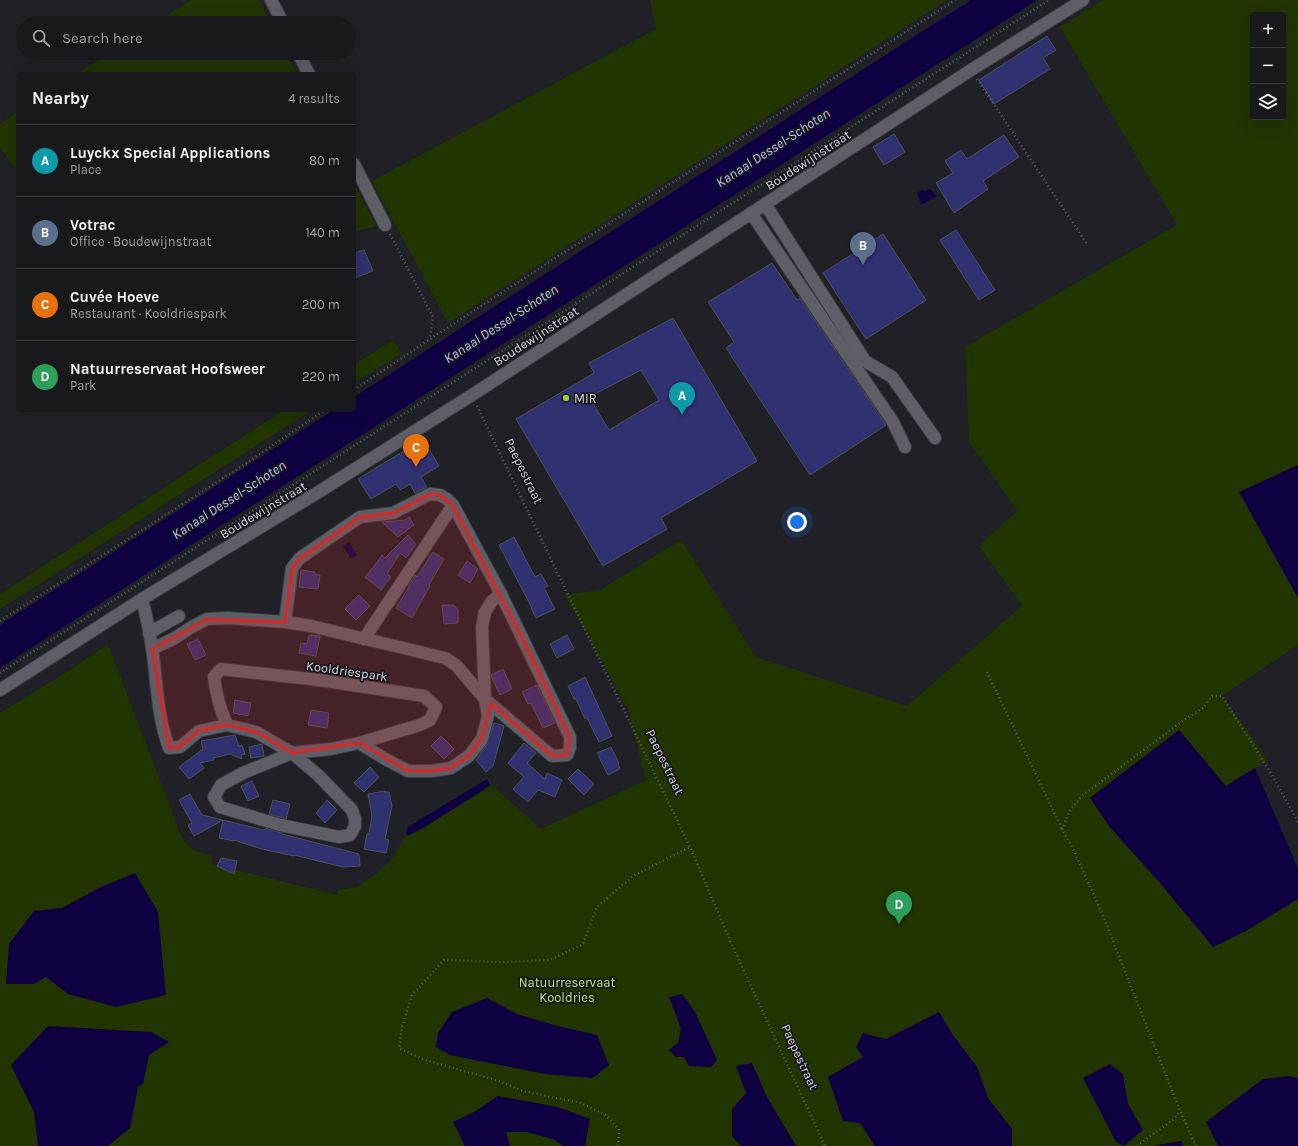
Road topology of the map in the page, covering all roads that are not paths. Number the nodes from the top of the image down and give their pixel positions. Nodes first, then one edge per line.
1 (271, 0) edge
2 (1083, 0) edge
3 (279, 16) edge
4 (302, 60) edge
5 (308, 72) edge
6 (356, 168) edge
7 (765, 204) junction
8 (751, 213) junction
9 (385, 225) road end
10 (935, 438) dead end
11 (905, 447) dead end
12 (453, 505) junction
13 (501, 594) junction
14 (142, 599) junction
15 (179, 616) dead end
16 (285, 622) junction
17 (149, 633) junction
18 (364, 639) junction
19 (152, 649) junction
20 (0, 690) edge
21 (485, 699) junction
22 (227, 725) junction
23 (359, 743) junction
24 (292, 753) junction

1 - 3 street
2 - 7 street, Boudewijnstraat
4 - 5 street
6 - 9 street
7 - 8 street, Boudewijnstraat
7 - 10 street
8 - 11 street
8 - 14 street, Boudewijnstraat
12 - 13 street
12 - 16 street
12 - 18 street
13 - 21 street
13 - 21 street
14 - 17 street, Kooldriespark
14 - 20 street, Boudewijnstraat
15 - 17 street
16 - 18 street
16 - 19 street
17 - 19 street, Kooldriespark
18 - 21 street
19 - 22 street, Kooldriespark
21 - 23 street
22 - 23 street, Kooldriespark
22 - 24 street, Kooldriespark
23 - 24 street, Kooldriespark
24 - 24 street, Kooldriespark

